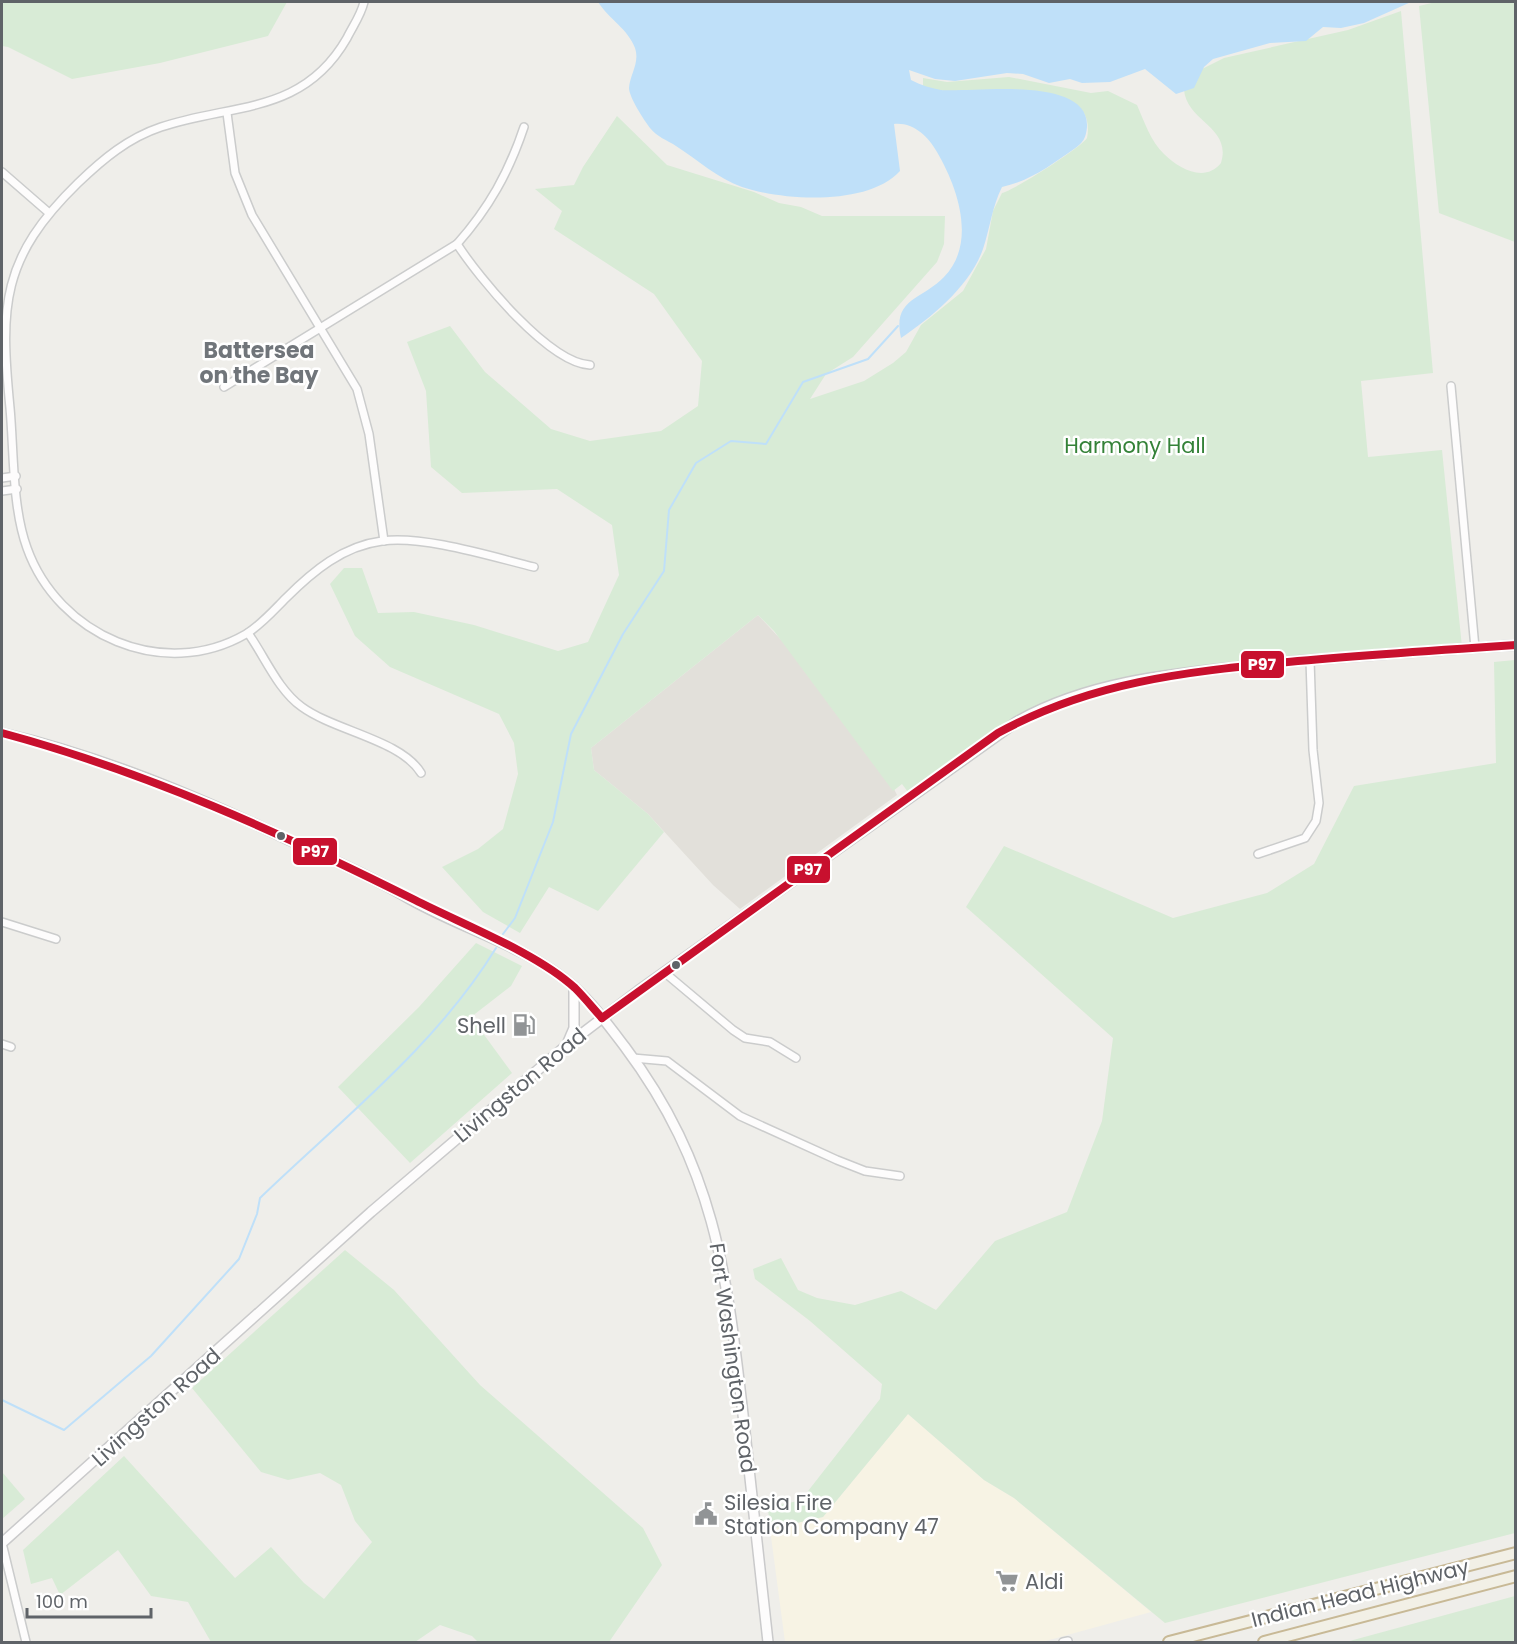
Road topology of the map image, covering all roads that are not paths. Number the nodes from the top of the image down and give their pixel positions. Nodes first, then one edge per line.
1 (364, 2) edge
2 (228, 113) junction
3 (524, 127) dead end
4 (2, 172) edge
5 (48, 212) junction
6 (457, 244) junction
7 (321, 328) junction
8 (590, 365) dead end
9 (224, 387) dead end
10 (1451, 387) dead end
11 (16, 476) junction
12 (2, 478) edge
13 (17, 489) junction
14 (2, 491) edge
15 (384, 541) junction
16 (534, 567) dead end
17 (248, 633) junction
18 (1515, 645) edge
19 (1475, 648) junction
20 (1310, 660) junction
21 (2, 733) edge
22 (421, 773) dead end
23 (1258, 854) dead end
24 (2, 922) edge
25 (56, 939) dead end
26 (664, 972) junction
27 (574, 987) junction
28 (602, 1018) junction
29 (2, 1044) edge
30 (567, 1045) junction
31 (11, 1047) dead end
32 (633, 1058) junction
33 (796, 1058) dead end
34 (900, 1176) dead end
35 (2, 1543) edge
36 (1515, 1553) edge
37 (1515, 1576) edge
38 (26, 1642) edge
39 (768, 1642) edge
40 (1169, 1642) edge
41 (1264, 1642) edge

1 - 2 street
2 - 5 street
2 - 7 street
3 - 6 street
4 - 5 street
5 - 11 street
6 - 7 street
6 - 8 street
7 - 9 street
7 - 15 street
10 - 19 street
11 - 12 street
11 - 13 street
13 - 14 street
13 - 17 street
15 - 16 street
15 - 17 street
17 - 22 street
18 - 19 main road, Livingston Road
19 - 20 main road, Livingston Road
20 - 23 street
20 - 26 main road, Livingston Road
21 - 27 main road, Fort Washington Road
24 - 25 street
26 - 28 main road, Livingston Road
26 - 33 street
27 - 28 main road, Fort Washington Road
27 - 30 main road
28 - 30 main road, Livingston Road
28 - 32 main road, Fort Washington Road
29 - 31 street
30 - 35 main road, Livingston Road
32 - 34 street
32 - 39 main road, Fort Washington Road
35 - 38 street
36 - 40 highway, Indian Head Highway
37 - 41 highway, Indian Head Highway

